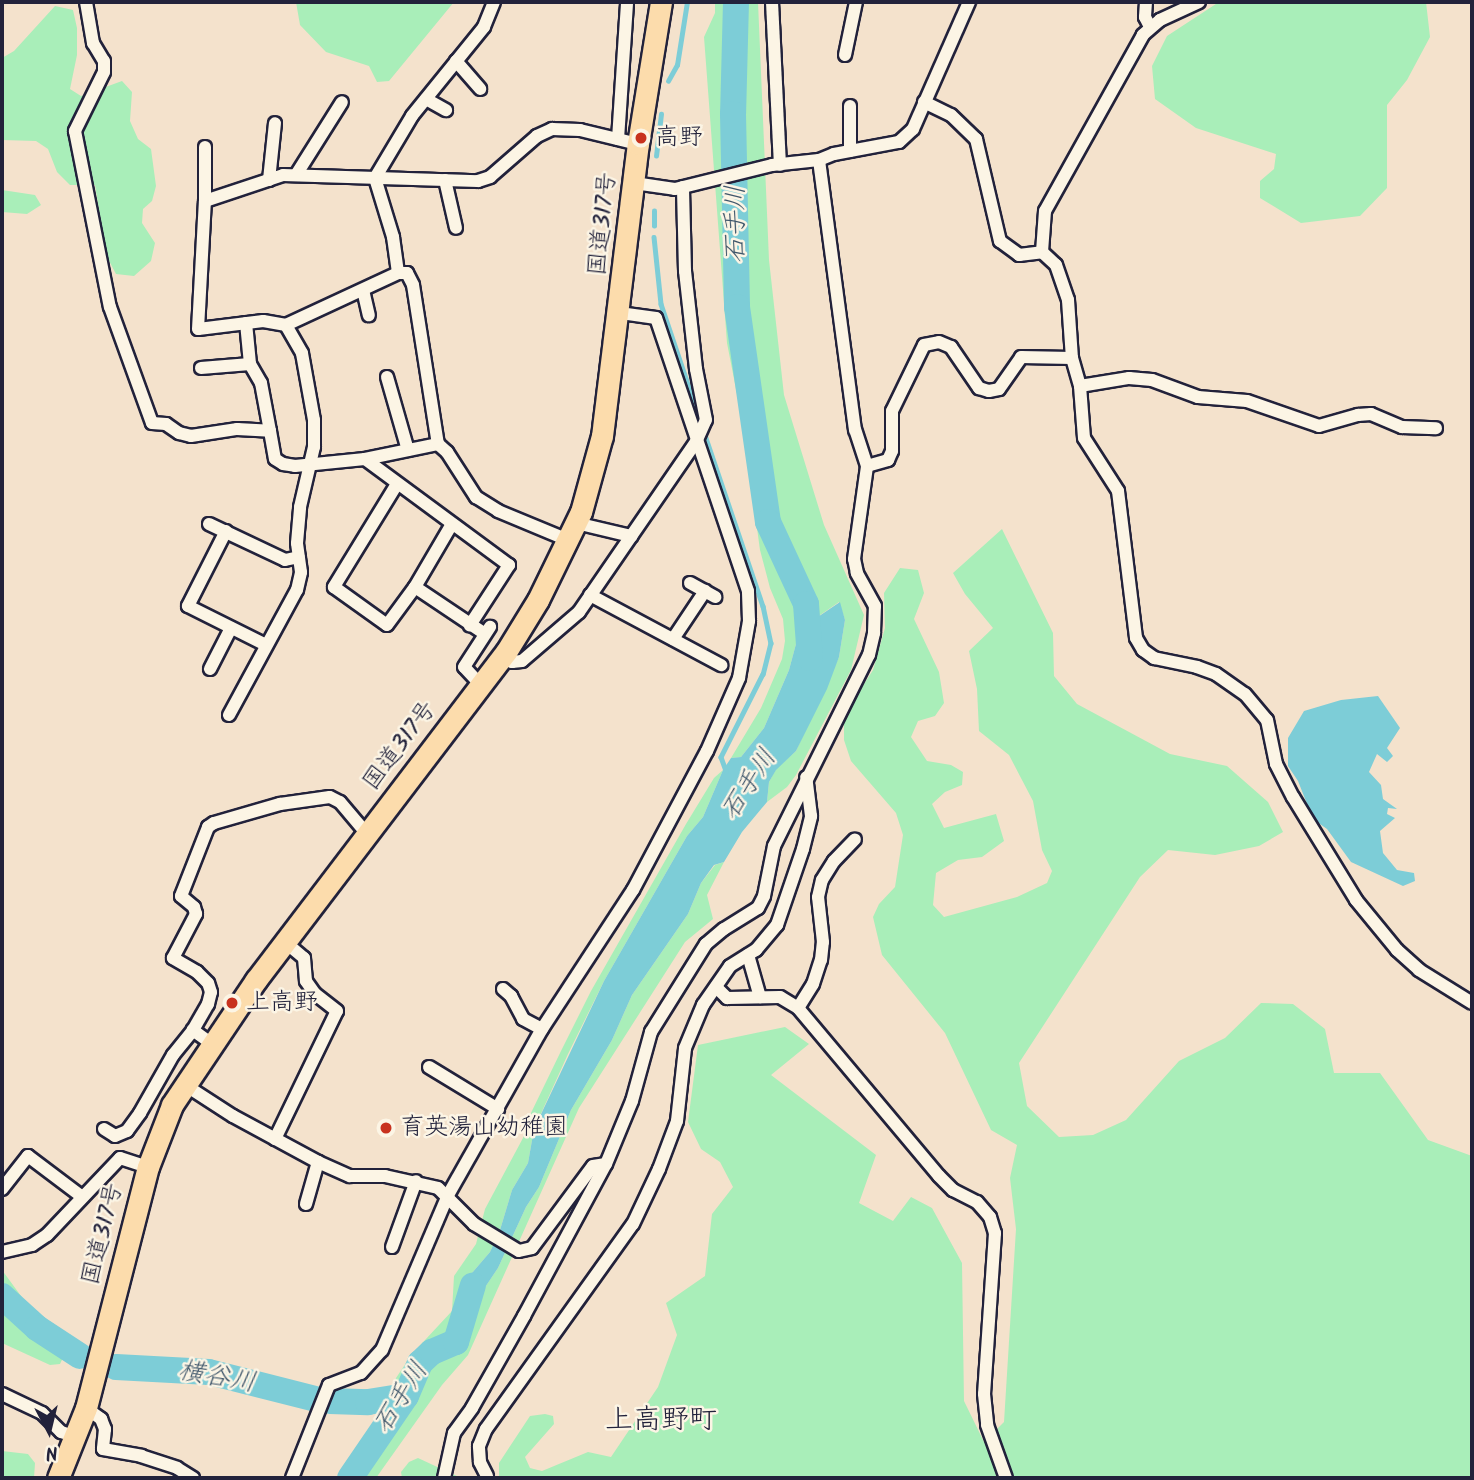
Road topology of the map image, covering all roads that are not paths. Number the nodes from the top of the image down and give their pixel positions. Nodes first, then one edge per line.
1 (86, 2) edge
2 (627, 2) edge
3 (661, 2) edge
4 (772, 2) edge
5 (856, 2) edge
6 (969, 2) edge
7 (1146, 2) edge
8 (1199, 2) edge
9 (492, 4) edge
10 (1150, 27) junction
11 (845, 55) dead end
12 (456, 61) junction
13 (480, 89) dead end
14 (426, 99) junction
15 (342, 102) dead end
16 (924, 102) junction
17 (850, 106) dead end
18 (446, 110) dead end
19 (275, 123) dead end
20 (628, 141) junction
21 (205, 147) dead end
22 (849, 151) junction
23 (819, 160) junction
24 (776, 165) junction
25 (296, 175) junction
26 (375, 178) junction
27 (269, 180) junction
28 (445, 180) junction
29 (634, 183) junction
30 (683, 187) junction
31 (205, 201) junction
32 (456, 228) dead end
33 (1042, 252) junction
34 (398, 273) junction
35 (363, 290) junction
36 (619, 313) junction
37 (369, 315) dead end
38 (246, 323) junction
39 (286, 325) junction
40 (1072, 358) junction
41 (250, 364) junction
42 (201, 368) dead end
43 (387, 377) dead end
44 (1080, 386) junction
45 (1436, 428) dead end
46 (270, 431) junction
47 (696, 442) junction
48 (438, 444) junction
49 (408, 450) junction
50 (365, 459) junction
51 (310, 465) junction
52 (867, 466) junction
53 (397, 484) junction
54 (209, 524) dead end
55 (452, 524) junction
56 (226, 530) junction
57 (572, 531) junction
58 (631, 536) junction
59 (299, 557) junction
60 (690, 583) dead end
61 (415, 587) junction
62 (590, 595) junction
63 (470, 625) junction
64 (231, 628) junction
65 (673, 639) junction
66 (267, 645) junction
67 (501, 658) junction
68 (722, 665) dead end
69 (210, 669) dead end
70 (480, 684) junction
71 (229, 715) dead end
72 (806, 776) junction
73 (367, 834) junction
74 (855, 839) dead end
75 (285, 942) junction
76 (748, 955) junction
77 (716, 987) junction
78 (503, 989) dead end
79 (760, 997) junction
80 (1472, 1003) edge
81 (798, 1007) junction
82 (542, 1029) junction
83 (192, 1030) junction
84 (212, 1044) junction
85 (429, 1067) dead end
86 (185, 1084) junction
87 (498, 1110) junction
88 (104, 1129) dead end
89 (275, 1139) junction
90 (318, 1163) junction
91 (606, 1164) junction
92 (148, 1167) junction
93 (416, 1181) junction
94 (2, 1189) edge
95 (448, 1195) junction
96 (81, 1196) junction
97 (306, 1204) dead end
98 (392, 1247) dead end
99 (2, 1252) edge
100 (2, 1394) edge
101 (86, 1408) junction
102 (76, 1437) junction
103 (487, 1476) dead end
104 (58, 1478) edge
105 (194, 1478) edge
106 (292, 1478) edge
107 (444, 1478) edge
108 (1006, 1478) edge

1 - 46 street
2 - 20 street
3 - 20 highway, 国道317号
4 - 24 street
5 - 11 street
6 - 16 street
7 - 10 street
8 - 10 street
9 - 12 street
10 - 33 street
12 - 13 street
12 - 14 street
14 - 18 street
14 - 26 street
15 - 25 street
16 - 22 street
16 - 33 street
17 - 22 street
19 - 27 street
20 - 28 street
20 - 29 highway, 国道317号
21 - 31 street
22 - 23 street
23 - 24 street
23 - 52 street
24 - 30 street
25 - 26 street
25 - 27 street
26 - 28 street
26 - 34 street
27 - 31 street
28 - 32 street
29 - 30 street
29 - 36 highway, 国道317号
30 - 47 street
31 - 38 street
33 - 40 street
34 - 35 street
34 - 48 street
35 - 37 street
35 - 39 street
36 - 47 street
36 - 57 highway, 国道317号
38 - 39 street
38 - 41 street
39 - 51 street
40 - 44 street
40 - 52 street
41 - 42 street
41 - 46 street
43 - 49 street
44 - 45 street
44 - 80 street
46 - 51 street
47 - 58 street
47 - 82 street
48 - 49 street
48 - 57 street
49 - 50 street
50 - 51 street
50 - 53 street
51 - 59 street
52 - 72 street
53 - 55 street
53 - 61 street
54 - 56 street
55 - 61 street
55 - 63 street
56 - 59 street
56 - 64 street
57 - 58 street
57 - 67 highway, 国道317号
58 - 62 street
59 - 66 street
60 - 65 street
61 - 63 street
62 - 65 street
62 - 67 street
63 - 70 street
64 - 66 street
64 - 69 street
65 - 68 street
66 - 71 street
67 - 70 highway, 国道317号
70 - 73 highway, 国道317号
72 - 76 street
72 - 91 street
73 - 75 highway, 国道317号
73 - 83 street
74 - 81 street
75 - 84 highway, 国道317号
75 - 89 street
76 - 77 street
76 - 79 street
77 - 79 street
77 - 103 street
78 - 82 street
79 - 81 street
81 - 108 street
82 - 87 street
83 - 84 street
83 - 88 street
84 - 86 highway, 国道317号
85 - 87 street
86 - 89 street
86 - 92 highway, 国道317号
87 - 95 street
89 - 90 street
90 - 93 street
90 - 97 street
91 - 95 street
91 - 107 street
92 - 96 street
92 - 101 highway, 国道317号
93 - 95 street
93 - 98 street
94 - 96 street
95 - 106 street
96 - 99 street
100 - 102 street
101 - 102 highway, 国道317号
101 - 105 street
102 - 104 highway, 国道317号

